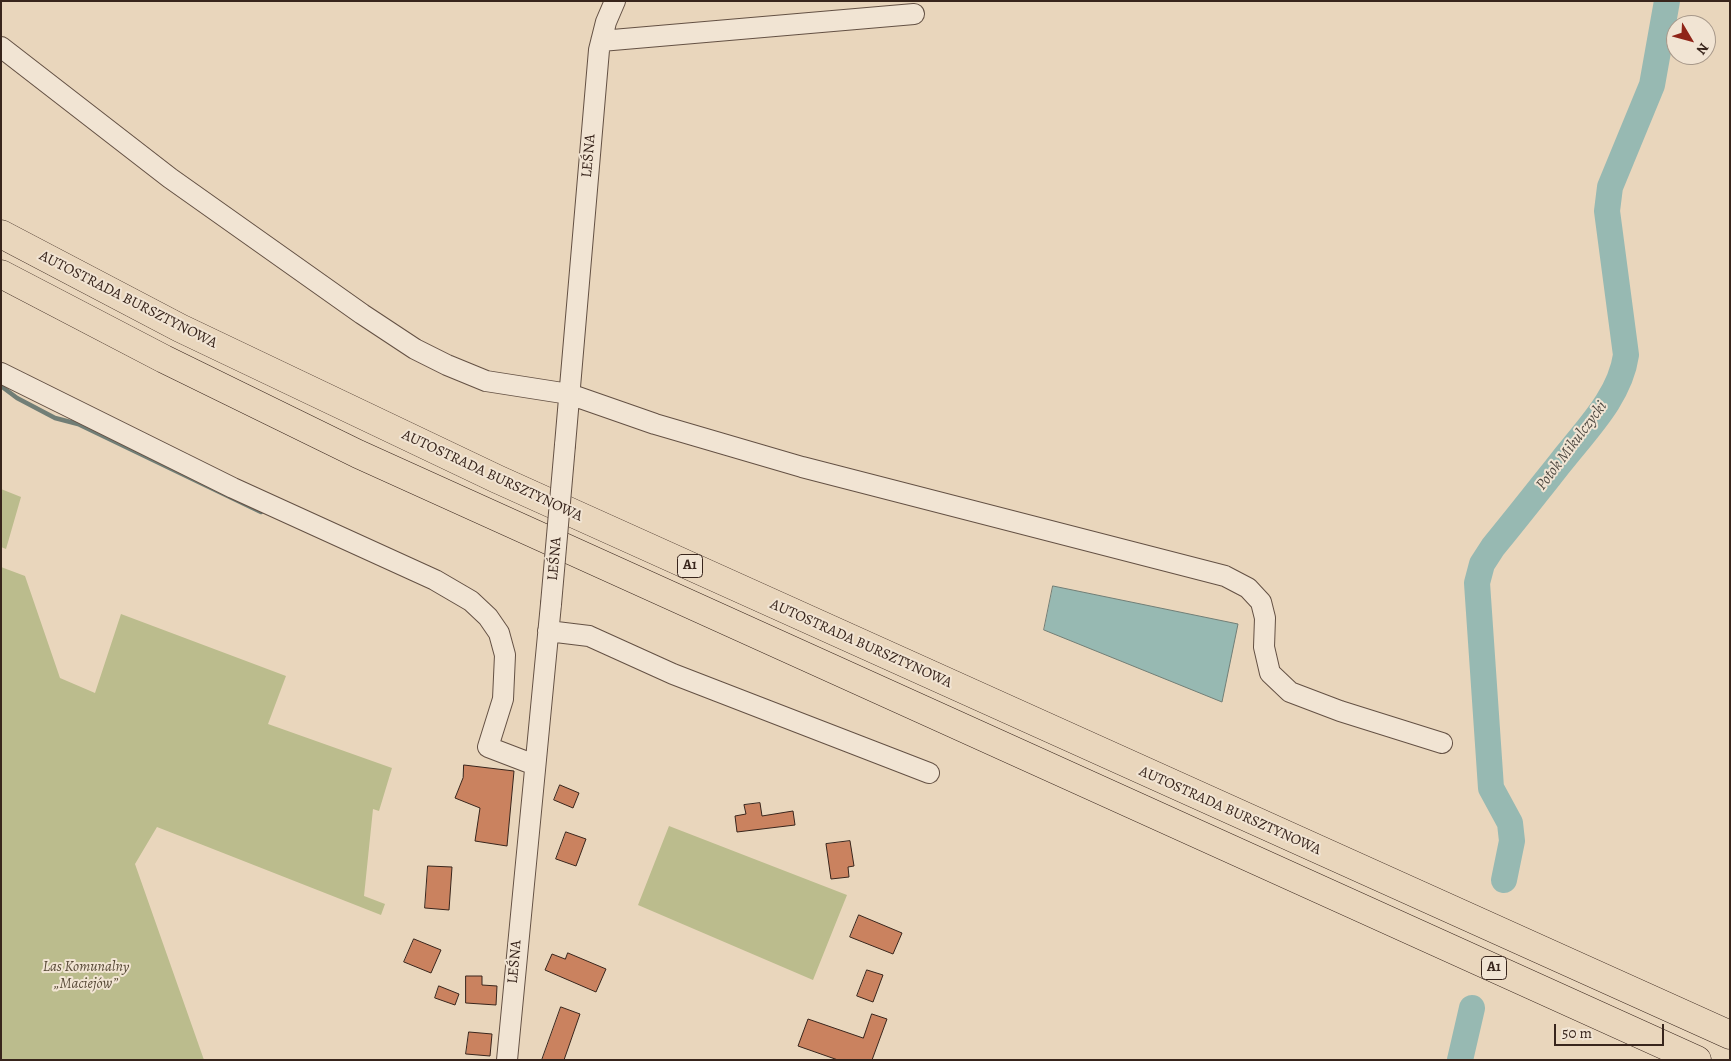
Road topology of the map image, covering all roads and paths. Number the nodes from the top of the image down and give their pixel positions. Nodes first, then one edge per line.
1 (615, 1) edge
2 (914, 14) dead end
3 (601, 41) junction
4 (1, 47) edge
5 (1, 234) edge
6 (1, 274) edge
7 (1, 373) edge
8 (570, 394) junction
9 (548, 631) junction
10 (1442, 743) dead end
11 (535, 765) junction
12 (929, 773) dead end
13 (1730, 1035) edge
14 (506, 1060) edge
15 (1698, 1060) edge

1 - 3 street, LEŚNA
2 - 3 street
3 - 8 street, LEŚNA
4 - 8 street
5 - 13 highway, AUTOSTRADA BURSZTYNOWA / A1
6 - 15 highway, A1
7 - 11 street
8 - 9 street, LEŚNA, bridge
8 - 10 street
9 - 11 street, LEŚNA
9 - 12 street
11 - 14 street, LEŚNA

